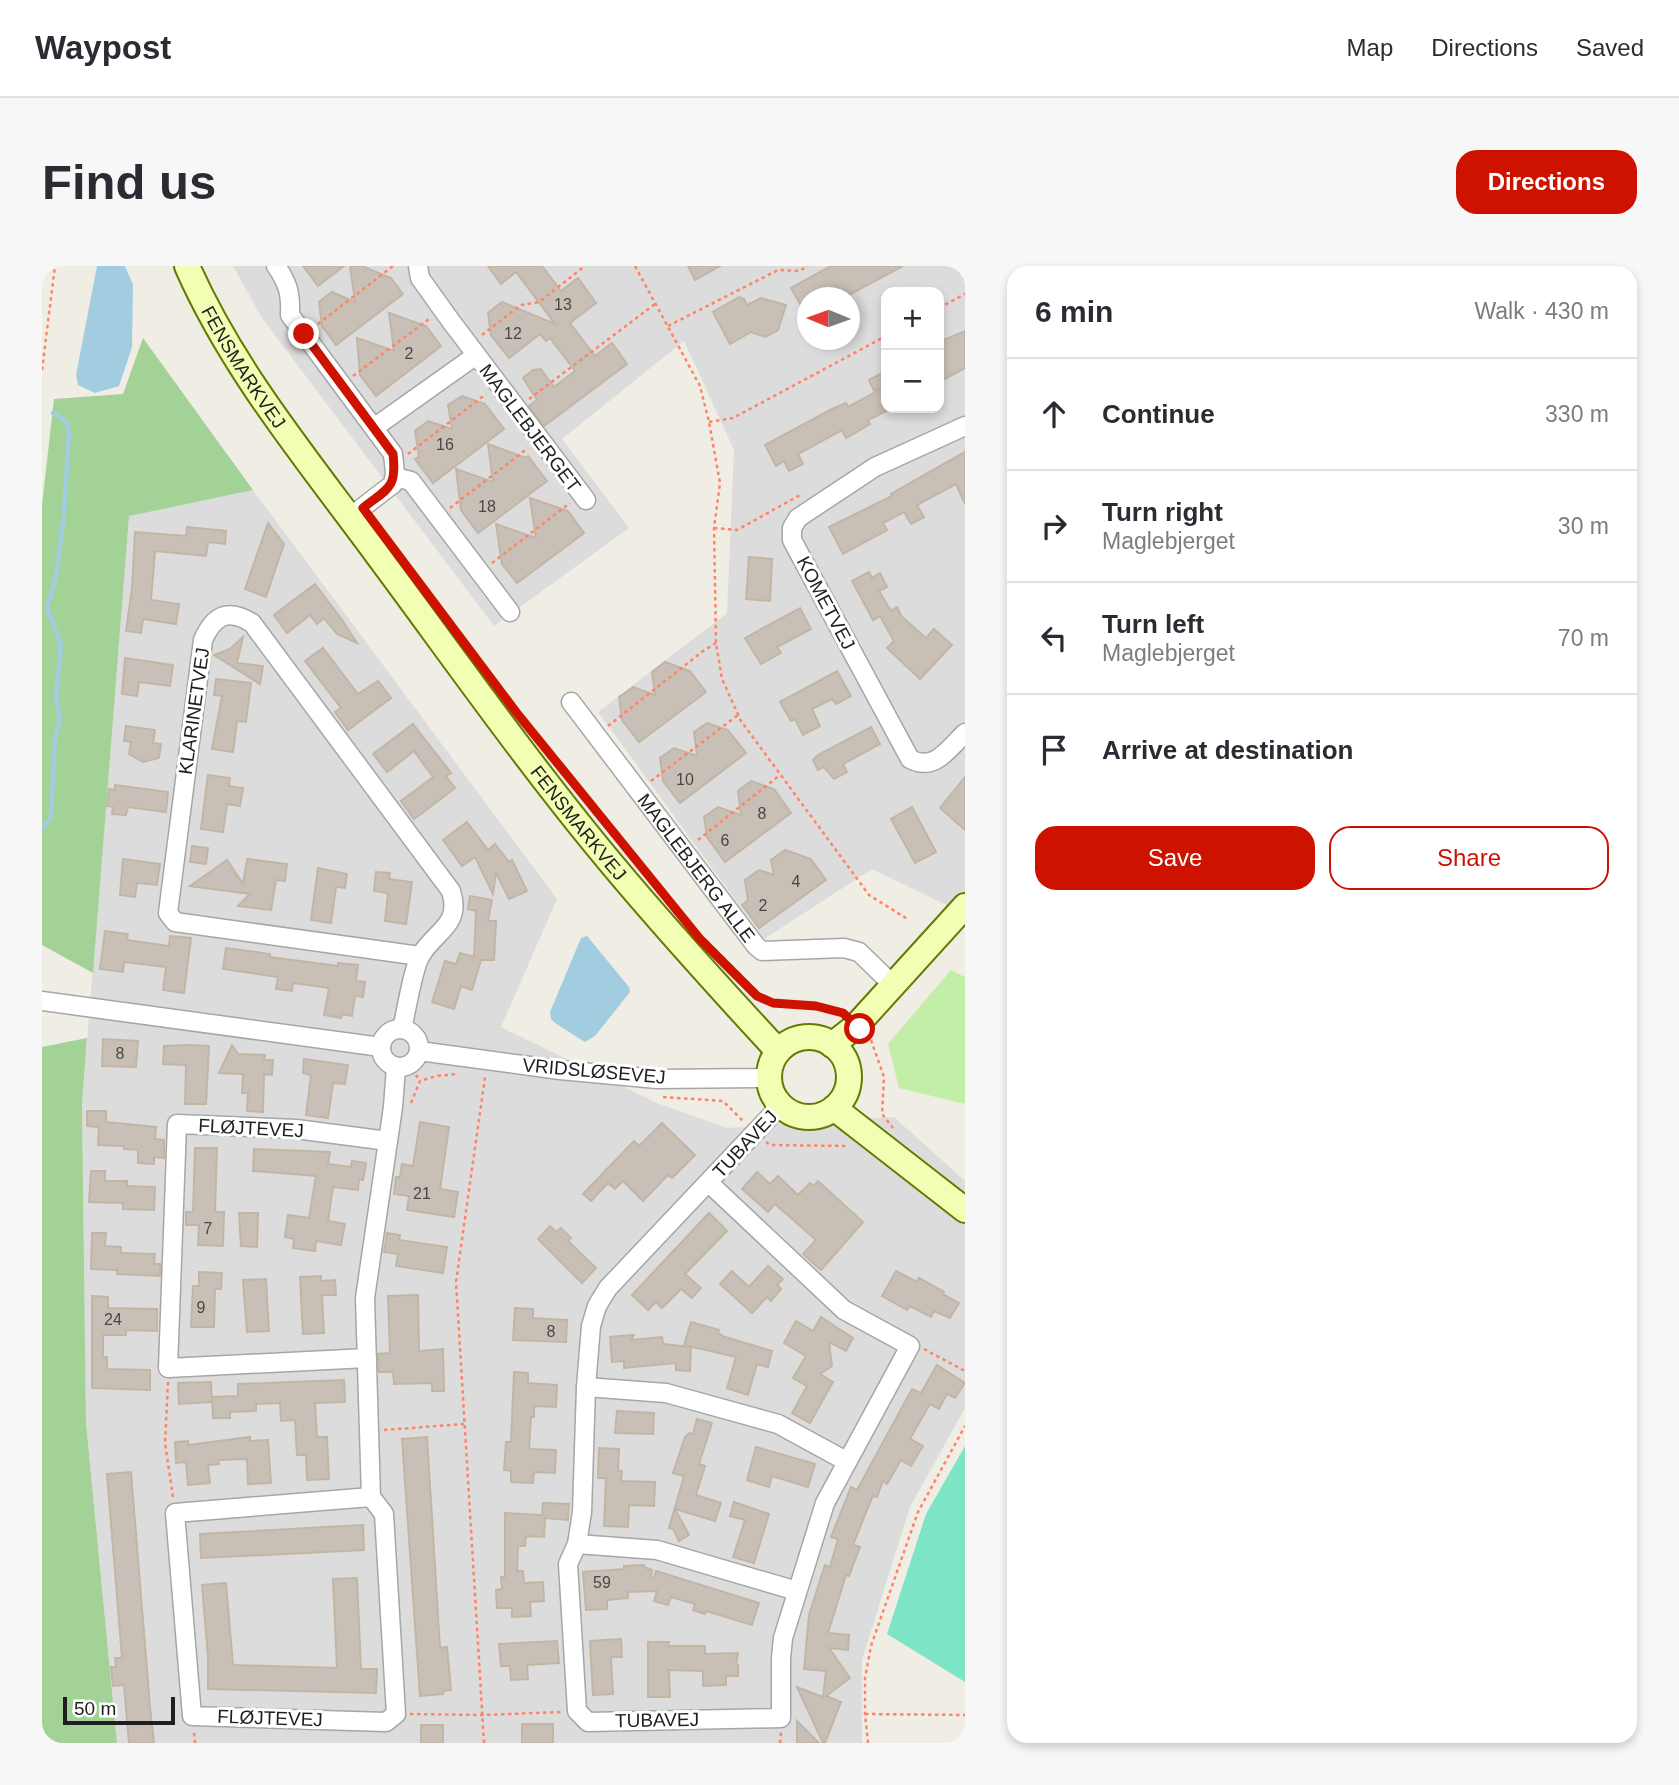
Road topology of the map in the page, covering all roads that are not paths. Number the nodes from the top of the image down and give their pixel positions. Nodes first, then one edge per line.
1 (187, 266) edge
2 (276, 266) edge
3 (418, 266) edge
4 (472, 351) junction
5 (965, 426) edge
6 (375, 427) junction
7 (395, 470) junction
8 (583, 497) road end
9 (350, 517) junction
10 (510, 612) dead end
11 (571, 702) dead end
12 (965, 733) edge
13 (965, 906) edge
14 (420, 956) junction
15 (893, 985) junction
16 (42, 1001) edge
17 (402, 1029) junction
18 (832, 1045) junction
19 (381, 1047) junction
20 (408, 1061) junction
21 (774, 1062) junction
22 (781, 1105) junction
23 (834, 1108) junction
24 (388, 1142) junction
25 (709, 1183) junction
26 (965, 1210) edge
27 (366, 1358) junction
28 (586, 1387) junction
29 (846, 1461) junction
30 (371, 1497) junction
31 (577, 1544) junction
32 (797, 1591) junction

1 - 9 street, FENSMARKVEJ
2 - 6 street
3 - 4 street, MAGLEBJERGET
4 - 6 street, MAGLEBJERGET
4 - 8 street, MAGLEBJERGET
5 - 12 street, KOMETVEJ
6 - 7 street
7 - 9 street
7 - 10 street
9 - 21 street, FENSMARKVEJ
11 - 15 street, MAGLEBJERG ALLE
13 - 15 street
14 - 14 street, KLARINETVEJ
14 - 17 street, KLARINETVEJ
15 - 18 street
16 - 19 street
17 - 19 street
17 - 20 street
18 - 21 street
18 - 23 street
19 - 20 street
20 - 21 street, VRIDSLØSEVEJ
20 - 24 street
21 - 22 street
22 - 23 street
22 - 25 street, TUBAVEJ
23 - 26 street
24 - 27 street
24 - 27 street, FLØJTEVEJ
25 - 28 street, TUBAVEJ
25 - 29 street, TUBAVEJ
27 - 30 street
28 - 29 street
28 - 31 street, TUBAVEJ
29 - 32 street, TUBAVEJ
30 - 30 street, FLØJTEVEJ
31 - 32 street
31 - 32 street, TUBAVEJ

